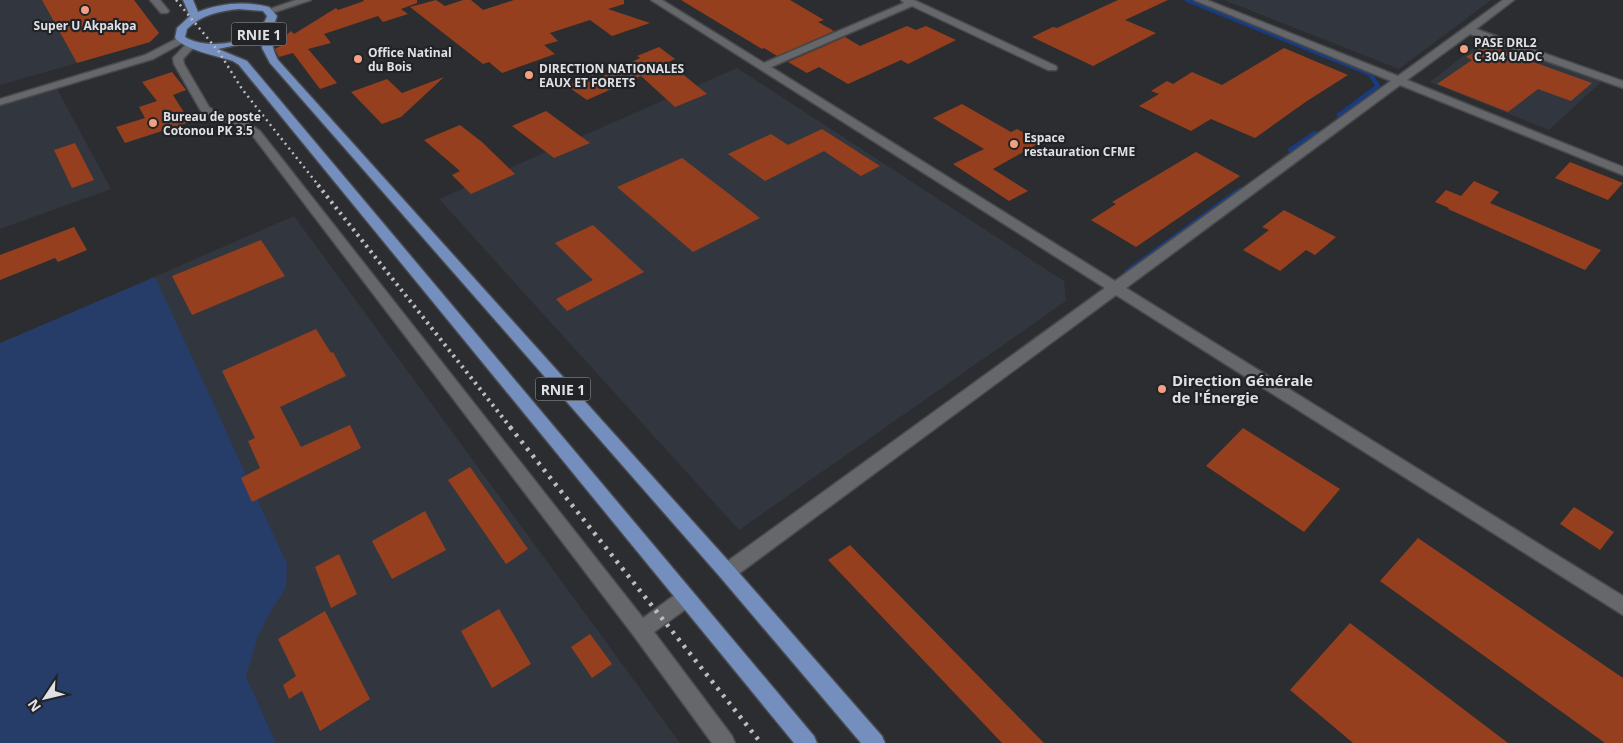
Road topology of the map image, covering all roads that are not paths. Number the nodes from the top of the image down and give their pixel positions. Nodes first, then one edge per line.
1 (155, 0) edge
2 (188, 0) edge
3 (219, 0) edge
4 (306, 0) edge
5 (656, 0) edge
6 (1198, 0) edge
7 (1510, 0) edge
8 (909, 1) edge
9 (242, 6) junction
10 (164, 11) dead end
11 (269, 11) junction
12 (194, 19) junction
13 (267, 28) junction
14 (1469, 30) junction
15 (191, 44) junction
16 (764, 67) junction
17 (1052, 68) dead end
18 (1399, 81) junction
19 (1622, 84) edge
20 (0, 102) edge
21 (1623, 171) edge
22 (1116, 288) junction
23 (727, 572) junction
24 (686, 598) junction
25 (1623, 606) edge
26 (641, 630) junction
27 (725, 743) edge
28 (807, 743) edge
29 (875, 743) edge

1 - 10 street
2 - 12 highway
3 - 9 highway, RNIE 1
4 - 11 street
5 - 16 street
6 - 18 street
7 - 14 street
8 - 16 street
8 - 17 street
9 - 11 highway, RNIE 1
9 - 12 highway, RNIE 1
11 - 13 highway, RNIE 1
12 - 15 highway
13 - 15 highway, RNIE 1
13 - 23 highway, RNIE 1
14 - 18 street
14 - 19 street
15 - 20 street
15 - 24 highway, RNIE 1
15 - 26 street
16 - 22 street
18 - 21 street
18 - 22 street
22 - 23 street
22 - 25 street
23 - 29 highway, RNIE 1
24 - 26 street
24 - 28 highway, RNIE 1
26 - 27 street

